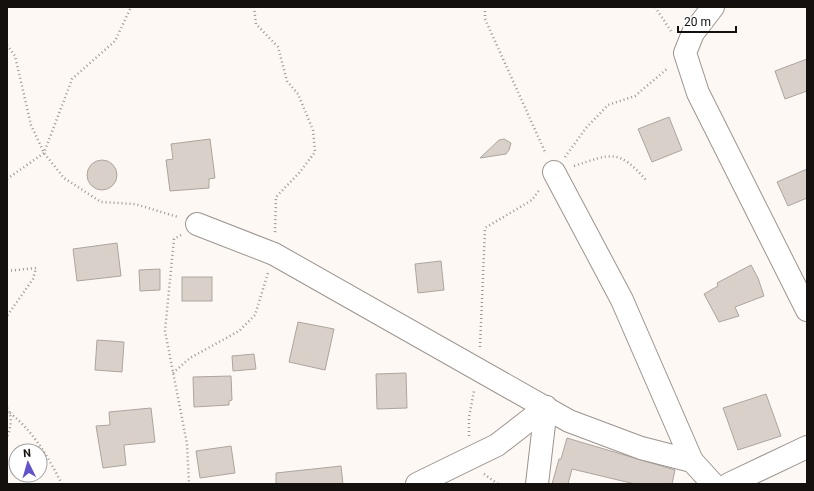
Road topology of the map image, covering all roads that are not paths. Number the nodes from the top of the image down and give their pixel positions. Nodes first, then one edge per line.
1 (712, 7) edge
2 (554, 172) road end
3 (197, 224) road end
4 (807, 310) edge
5 (546, 407) junction
6 (807, 447) edge
7 (692, 461) junction
8 (417, 484) edge
9 (538, 484) edge
10 (713, 484) edge
11 (729, 484) edge

1 - 4 street
2 - 7 street
3 - 5 street
5 - 7 street
5 - 8 street
5 - 9 street
6 - 11 street
7 - 10 street

